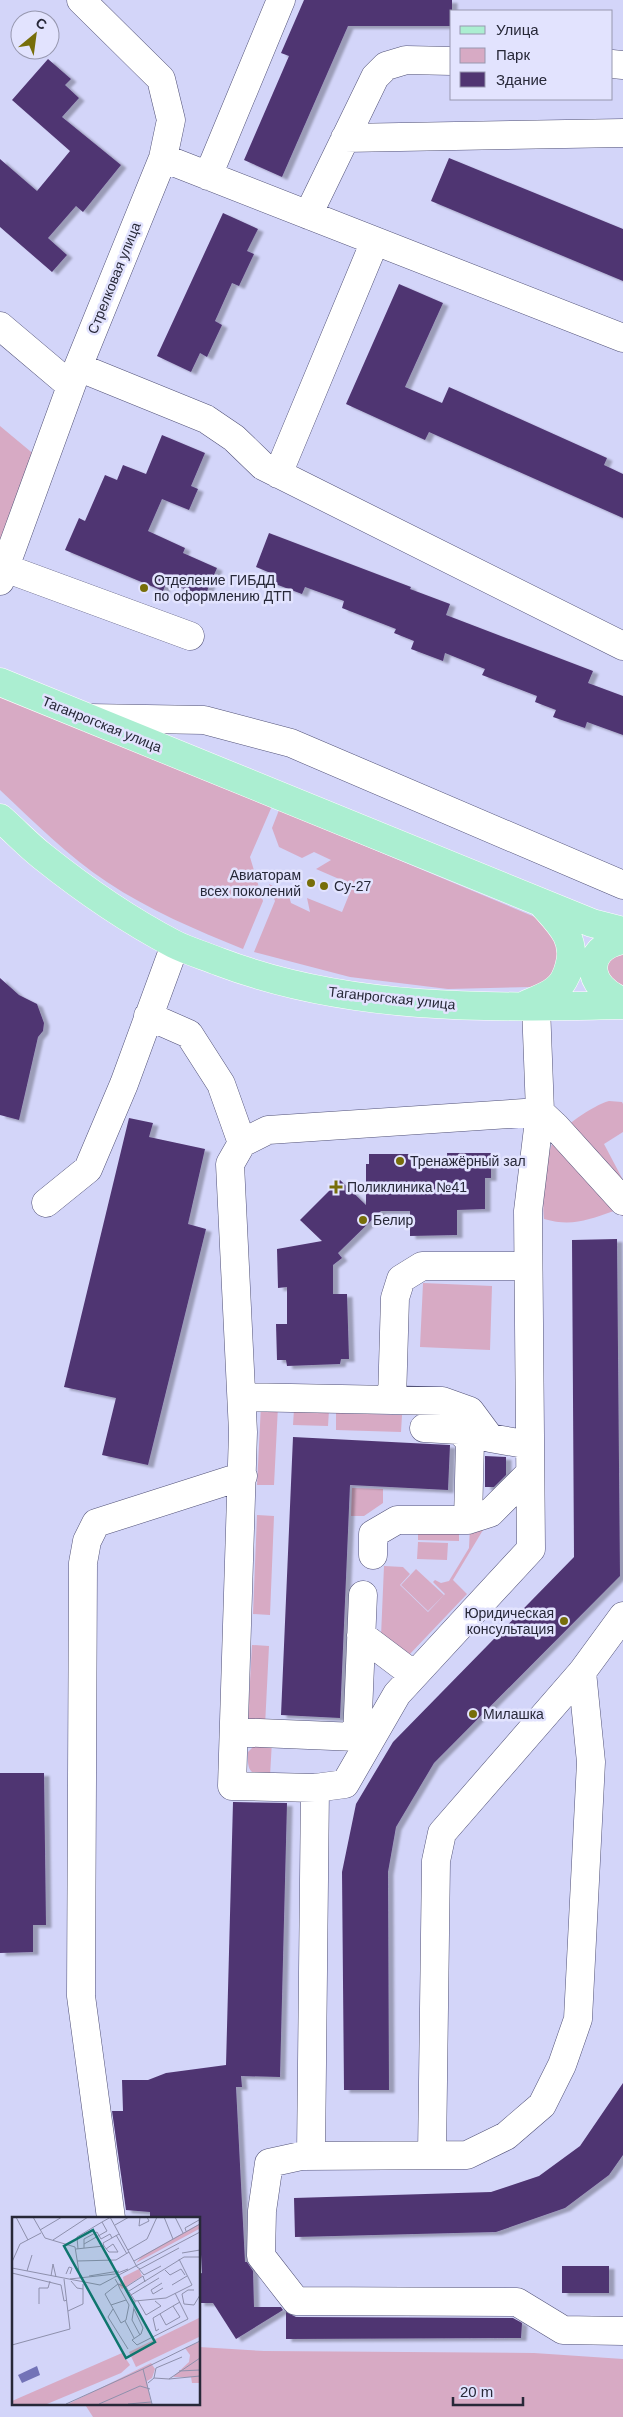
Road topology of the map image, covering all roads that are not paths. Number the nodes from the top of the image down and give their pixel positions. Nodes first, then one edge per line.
1 (81, 0) edge
2 (281, 0) edge
3 (450, 61) edge
4 (623, 133) edge
5 (345, 138) junction
6 (163, 158) junction
7 (208, 176) junction
8 (308, 215) junction
9 (375, 241) junction
10 (0, 326) edge
11 (623, 338) edge
12 (75, 377) junction
13 (278, 474) junction
14 (2, 574) edge
15 (190, 636) dead end
16 (623, 646) edge
17 (0, 682) edge
18 (88, 718) junction
19 (0, 818) edge
20 (623, 885) edge
21 (540, 902) junction
22 (623, 931) edge
23 (623, 940) edge
24 (175, 945) junction
25 (623, 1001) edge
26 (530, 1006) junction
27 (623, 1006) edge
28 (148, 1016) junction
29 (540, 1112) junction
30 (242, 1143) junction
31 (623, 1201) edge
32 (46, 1203) dead end
33 (528, 1266) junction
34 (243, 1397) junction
35 (392, 1400) junction
36 (424, 1428) dead end
37 (530, 1445) junction
38 (530, 1473) junction
39 (243, 1476) junction
40 (468, 1520) junction
41 (373, 1555) dead end
42 (363, 1595) dead end
43 (623, 1616) edge
44 (361, 1635) junction
45 (582, 1672) junction
46 (414, 1675) junction
47 (234, 1732) junction
48 (315, 1788) junction
49 (432, 2155) junction
50 (311, 2156) junction
51 (111, 2217) edge
52 (623, 2331) edge

1 - 6 street, Стрелковая улица
2 - 7 street
3 - 5 street
4 - 5 street
5 - 8 street
6 - 7 street
6 - 12 street, Стрелковая улица
7 - 8 street
8 - 9 street
9 - 11 street
9 - 13 street
10 - 12 street
12 - 13 street
12 - 14 street, Стрелковая улица
13 - 16 street
14 - 15 street
17 - 18 main road, Таганрогская улица
18 - 20 street
18 - 21 main road, Таганрогская улица
19 - 24 main road, Таганрогская улица
21 - 22 main road, Таганрогская улица
21 - 26 main road
23 - 25 main road
24 - 26 main road, Таганрогская улица
24 - 28 street
26 - 27 main road, Таганрогская улица
26 - 29 street
28 - 30 street
28 - 32 street
29 - 30 street
29 - 31 street
29 - 33 street
30 - 34 street
33 - 35 street
33 - 37 street
34 - 35 street
34 - 39 street
35 - 37 street
36 - 40 street
37 - 38 street
38 - 40 street
38 - 46 street
39 - 47 street
39 - 51 street
40 - 41 street
42 - 44 street
43 - 45 street
44 - 46 street
44 - 47 street
45 - 49 street
45 - 49 street
46 - 48 street
47 - 48 street
48 - 50 street
49 - 50 street
50 - 52 street

